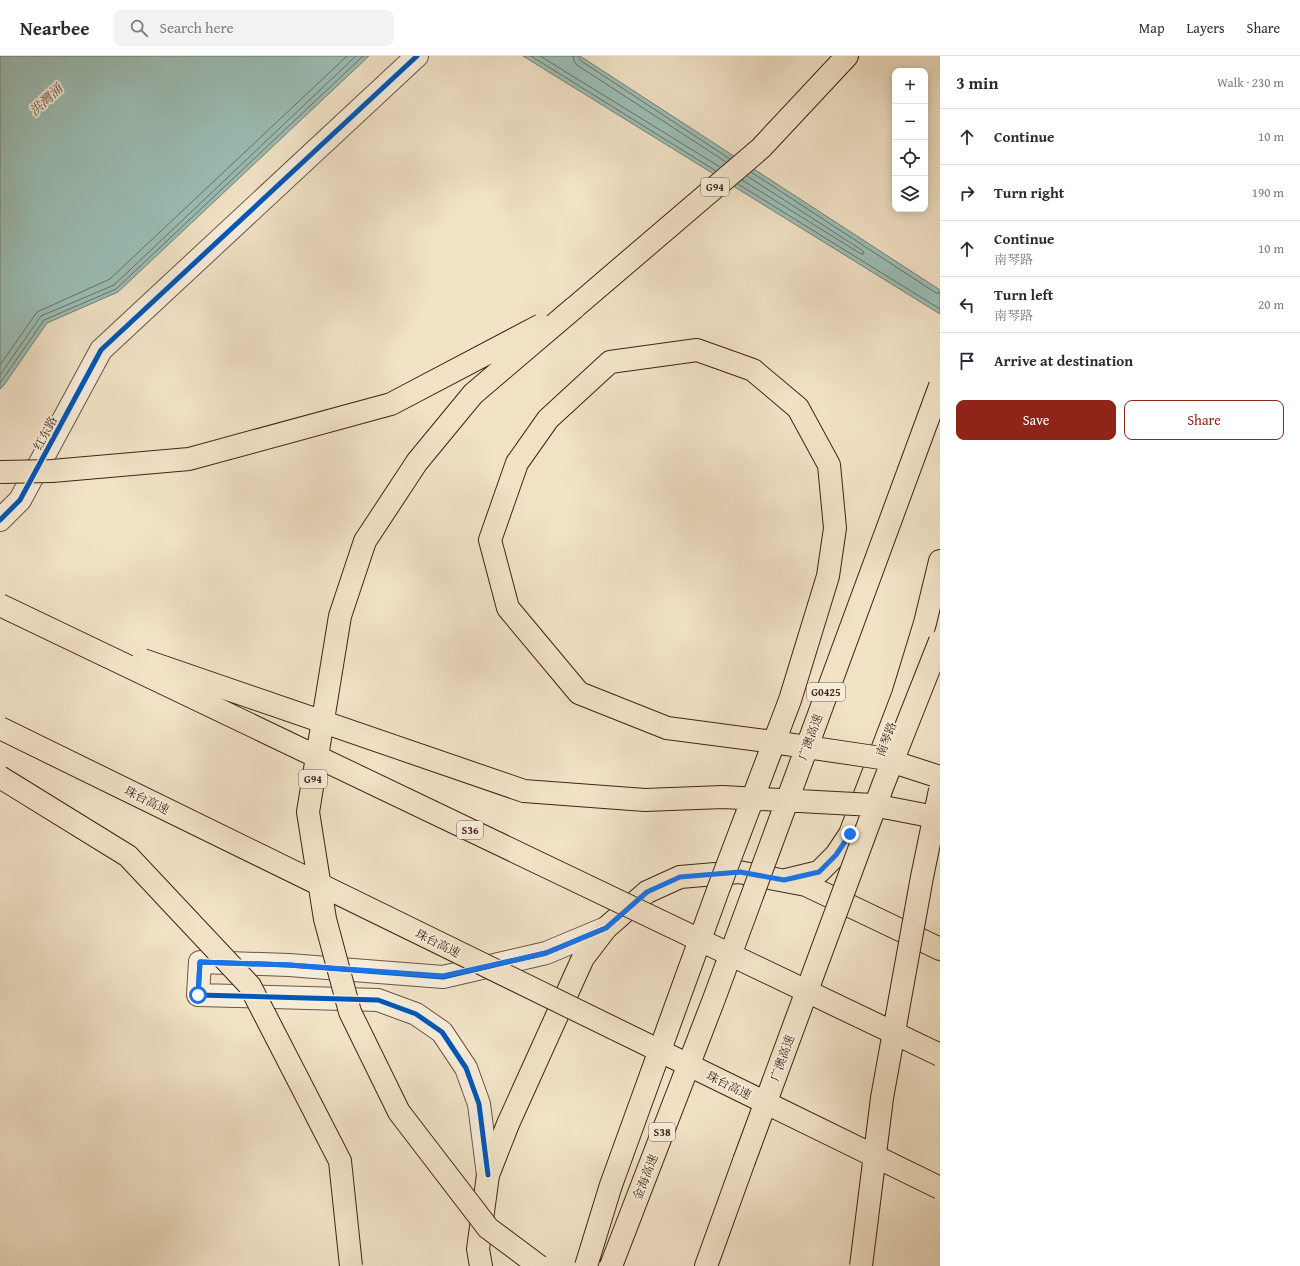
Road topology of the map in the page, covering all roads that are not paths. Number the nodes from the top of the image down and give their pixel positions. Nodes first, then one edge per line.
1 (417, 56) edge
2 (847, 56) edge
3 (574, 308) junction
4 (940, 386) edge
5 (0, 472) edge
6 (0, 520) edge
7 (940, 561) edge
8 (0, 604) edge
9 (44, 626) junction
10 (940, 641) edge
11 (0, 728) edge
12 (0, 777) edge
13 (940, 777) edge
14 (940, 790) edge
15 (940, 818) edge
16 (784, 880) junction
17 (606, 928) junction
18 (940, 949) edge
19 (714, 999) joint
20 (940, 1056) edge
21 (488, 1175) junction
22 (940, 1188) edge
23 (351, 1266) edge
24 (482, 1266) edge
25 (539, 1266) edge
26 (586, 1266) edge
27 (611, 1266) edge
28 (706, 1266) edge
29 (861, 1266) edge

1 - 6 street, 红东路
2 - 3 main road, G94
3 - 5 main road, bridge
3 - 25 main road, G94, bridge
4 - 19 main road, 广澳高速 / G0425, bridge
7 - 16 main road, 南琴路
8 - 9 main road, S36, bridge
9 - 15 main road, bridge
9 - 20 main road, S36, bridge
10 - 28 main road, 广澳高速, bridge
11 - 22 main road, 珠台高速, bridge
12 - 23 main road, bridge
13 - 26 main road, bridge
14 - 29 main road, bridge
16 - 17 main road
16 - 18 main road
17 - 21 main road
17 - 21 street
19 - 27 main road, 金海高速 / S38, bridge
21 - 24 main road

